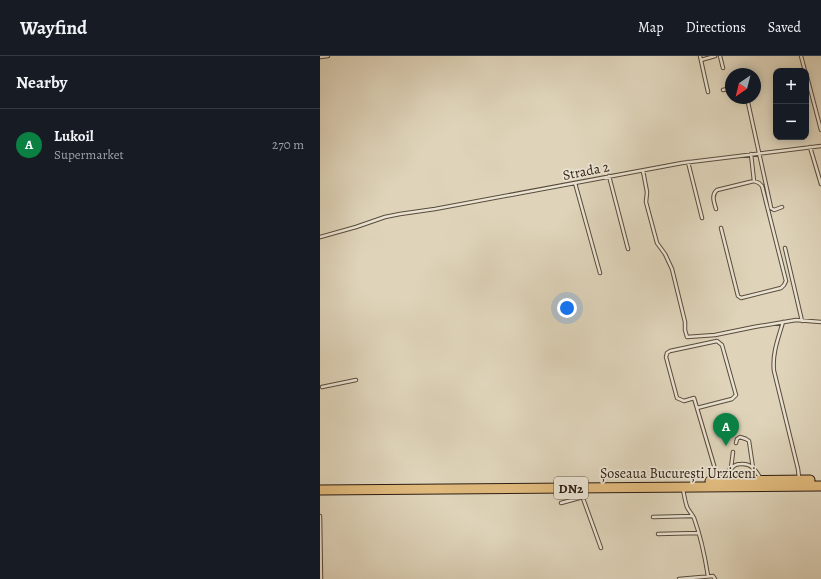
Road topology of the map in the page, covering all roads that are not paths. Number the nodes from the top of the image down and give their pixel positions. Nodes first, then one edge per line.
1 (328, 56) edge
2 (700, 56) edge
3 (715, 56) edge
4 (720, 56) edge
5 (801, 56) edge
6 (320, 57) edge
7 (701, 60) junction
8 (723, 68) dead end
9 (805, 68) edge
10 (809, 84) edge
11 (708, 92) dead end
12 (748, 104) edge
13 (821, 130) edge
14 (821, 146) edge
15 (810, 147) junction
16 (759, 153) junction
17 (751, 154) junction
18 (688, 162) junction
19 (642, 170) junction
20 (610, 176) junction
21 (754, 181) junction
22 (575, 183) junction
23 (821, 184) edge
24 (782, 208) dead end
25 (716, 209) dead end
26 (702, 218) dead end
27 (720, 228) dead end
28 (320, 237) edge
29 (785, 248) dead end
30 (628, 249) dead end
31 (600, 273) dead end
32 (802, 321) junction
33 (783, 322) junction
34 (821, 322) edge
35 (356, 380) dead end
36 (322, 387) dead end
37 (697, 408) junction
38 (736, 443) dead end
39 (733, 452) dead end
40 (731, 468) junction
41 (753, 468) junction
42 (799, 480) junction
43 (821, 480) edge
44 (719, 481) junction
45 (763, 481) junction
46 (320, 484) edge
47 (821, 486) edge
48 (683, 487) junction
49 (580, 488) junction
50 (320, 490) edge
51 (583, 498) junction
52 (562, 503) dead end
53 (320, 516) edge
54 (693, 516) junction
55 (653, 517) dead end
56 (698, 533) junction
57 (658, 534) dead end
58 (601, 548) dead end
59 (708, 576) junction
60 (321, 579) edge
61 (679, 579) edge
62 (716, 579) edge

1 - 6 lane
2 - 7 lane
3 - 7 lane
4 - 8 lane
5 - 9 lane
7 - 11 lane
10 - 13 lane
12 - 16 lane
14 - 15 lane, Strada 2
15 - 16 lane, Strada 2
15 - 23 lane
16 - 17 lane, Strada 2
16 - 24 lane
17 - 18 lane, Strada 2
17 - 21 lane
18 - 19 lane, Strada 2
18 - 26 lane
19 - 20 lane, Strada 2
19 - 33 lane
20 - 22 lane, Strada 2
20 - 30 lane
21 - 25 lane
21 - 27 lane
22 - 28 lane, Strada 2
22 - 31 lane
29 - 32 lane
32 - 33 lane
32 - 34 lane
33 - 42 lane
35 - 36 lane
37 - 37 lane
37 - 44 lane
38 - 41 lane
39 - 40 lane
40 - 41 lane
40 - 44 lane
41 - 45 lane
42 - 43 highway, Șoseaua București Urziceni / DN2
42 - 45 highway, Șoseaua București Urziceni / DN2
44 - 45 highway, Șoseaua București Urziceni / DN2
44 - 46 highway, Șoseaua București Urziceni / DN2
47 - 48 highway, Șoseaua București Urziceni / DN2
48 - 49 highway, Șoseaua București Urziceni / DN2
48 - 54 lane
49 - 50 highway, Șoseaua București Urziceni / DN2
49 - 51 lane
51 - 52 lane
51 - 58 lane
53 - 60 lane
54 - 55 lane
54 - 56 lane
56 - 57 lane
56 - 59 lane
59 - 61 lane
59 - 62 lane

